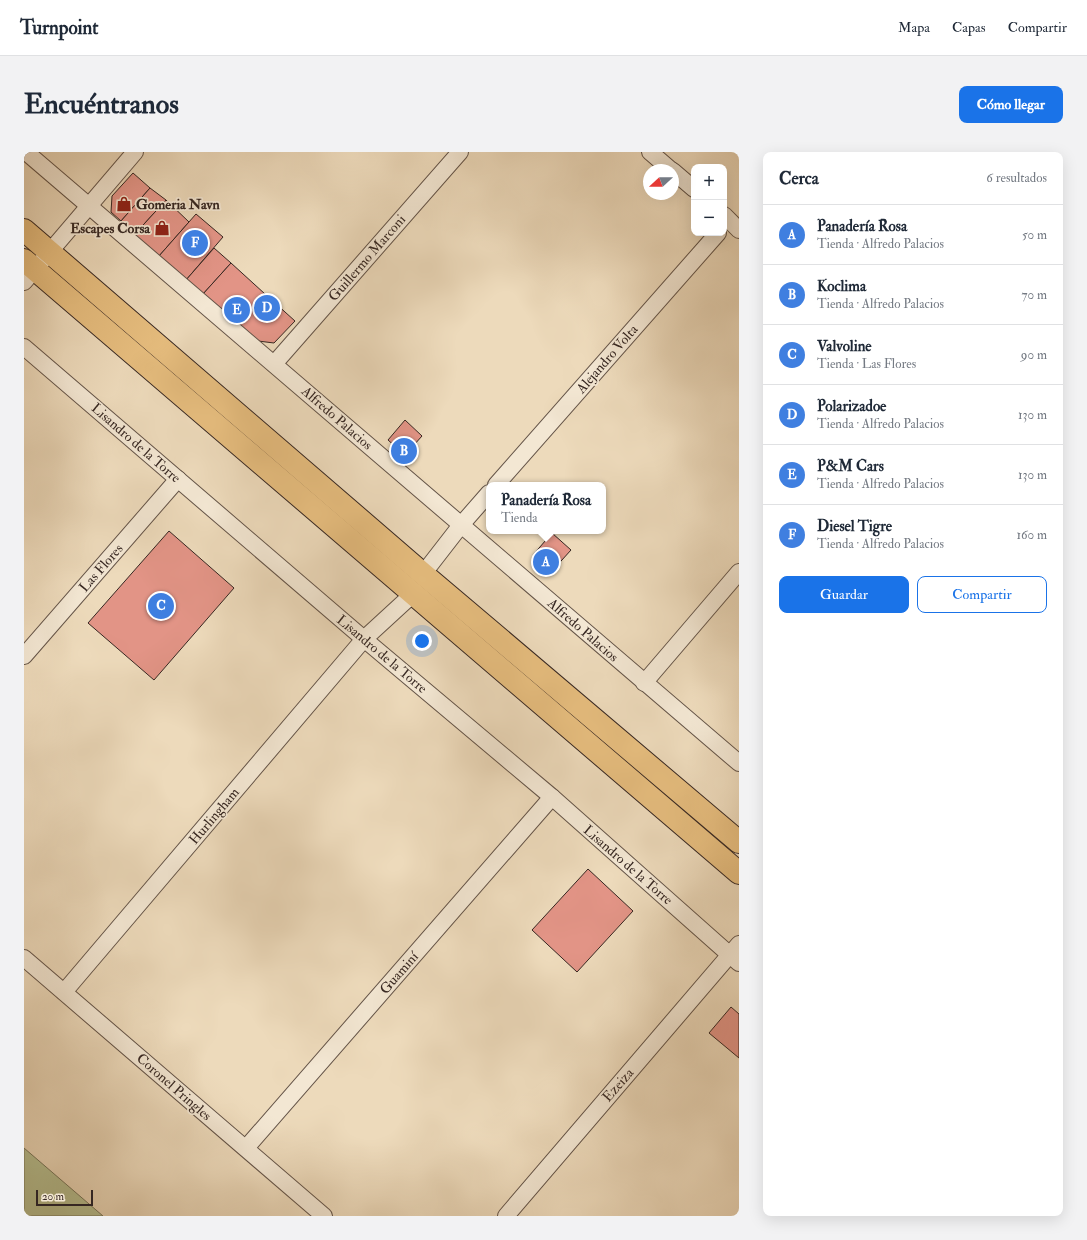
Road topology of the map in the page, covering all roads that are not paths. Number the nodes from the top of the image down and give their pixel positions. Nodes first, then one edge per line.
1 (26, 152) edge
2 (134, 152) edge
3 (460, 152) edge
4 (650, 152) edge
5 (664, 164) edge
6 (679, 177) edge
7 (691, 187) edge
8 (88, 206) junction
9 (24, 230) edge
10 (715, 236) edge
11 (49, 252) junction
12 (28, 271) edge
13 (24, 347) edge
14 (274, 364) junction
15 (178, 479) junction
16 (499, 482) edge
17 (486, 496) edge
18 (461, 524) junction
19 (739, 572) edge
20 (423, 574) junction
21 (413, 594) junction
22 (364, 640) junction
23 (24, 656) edge
24 (644, 683) junction
25 (739, 763) edge
26 (552, 798) junction
27 (739, 842) edge
28 (739, 872) edge
29 (736, 954) edge
30 (24, 958) edge
31 (64, 992) junction
32 (246, 1148) junction
33 (324, 1216) edge
34 (506, 1216) edge

1 - 8 street, Alfredo Palacios
2 - 8 street
3 - 14 street, Guillermo Marconi
4 - 5 street
6 - 7 street
8 - 11 street
8 - 14 street, Alfredo Palacios
9 - 11 main road
10 - 16 street, Alejandro Volta
11 - 12 street
11 - 20 main road
12 - 21 main road
13 - 15 street, Lisandro de la Torre
14 - 18 street, Alfredo Palacios
15 - 22 street, Lisandro de la Torre
15 - 23 street, Las Flores
17 - 18 street
18 - 20 street
18 - 24 street, Alfredo Palacios
19 - 24 street
20 - 27 main road
21 - 22 street, Hurlingham
21 - 28 main road
22 - 26 street, Lisandro de la Torre
22 - 31 street, Hurlingham
24 - 25 street, Alfredo Palacios
26 - 29 street, Lisandro de la Torre
26 - 32 street, Guaminí
29 - 34 street, Ezeiza
30 - 31 street, Coronel Pringles
31 - 32 street, Coronel Pringles
32 - 33 street, Coronel Pringles

